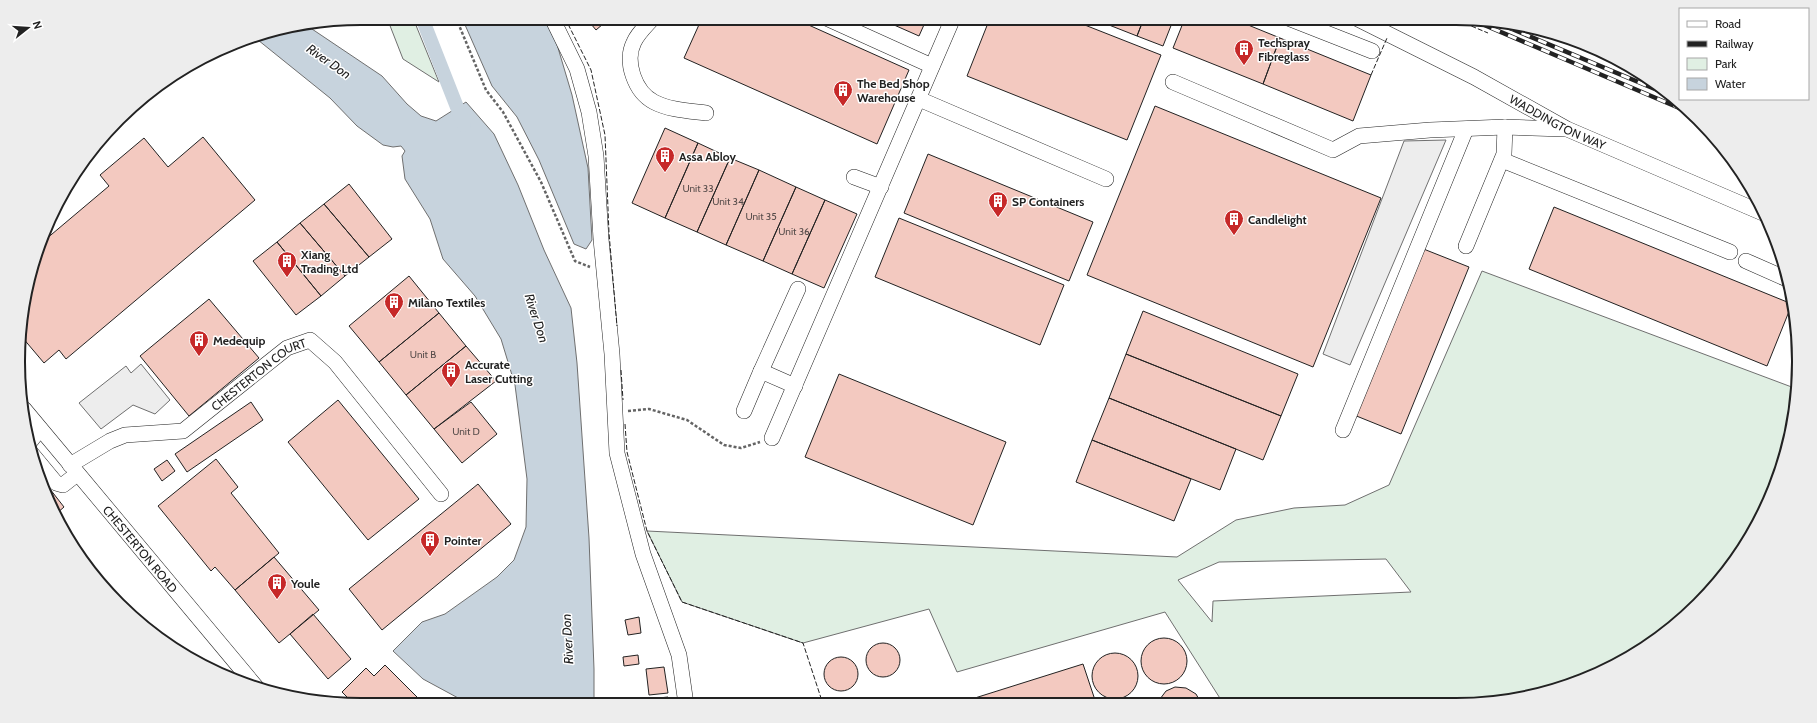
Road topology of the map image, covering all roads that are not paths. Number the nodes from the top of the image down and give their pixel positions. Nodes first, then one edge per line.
1 (555, 25) edge
2 (647, 25) edge
3 (841, 25) edge
4 (950, 25) edge
5 (1306, 25) edge
6 (1358, 25) edge
7 (1370, 25) edge
8 (1353, 43) junction
9 (1372, 51) dead end
10 (932, 66) junction
11 (1173, 82) dead end
12 (919, 99) junction
13 (706, 113) dead end
14 (1505, 127) junction
15 (1466, 129) junction
16 (1567, 129) junction
17 (1502, 160) junction
18 (854, 177) dead end
19 (1106, 179) dead end
20 (881, 187) junction
21 (1755, 210) edge
22 (1466, 246) dead end
23 (1730, 252) dead end
24 (1746, 261) dead end
25 (1782, 277) edge
26 (798, 289) dead end
27 (761, 371) junction
28 (794, 386) junction
29 (744, 411) dead end
30 (29, 416) edge
31 (40, 429) junction
32 (1343, 430) dead end
33 (33, 437) edge
34 (772, 438) road end
35 (41, 465) edge
36 (74, 470) junction
37 (441, 494) dead end
38 (249, 678) edge
39 (685, 698) edge

1 - 39 street
2 - 13 street
3 - 10 street
4 - 10 street
5 - 8 street
6 - 8 street
7 - 16 street, WADDINGTON WAY
8 - 9 street
10 - 12 street
11 - 15 street
12 - 19 street
12 - 20 street
14 - 15 street
14 - 16 street
14 - 17 street
15 - 32 street
16 - 21 street, WADDINGTON WAY
17 - 22 street
17 - 23 street
18 - 20 street
20 - 28 street
24 - 25 street
26 - 27 street
27 - 28 street
27 - 29 street
28 - 34 street
30 - 31 street, CHESTERTON ROAD
31 - 33 street
31 - 36 street, CHESTERTON ROAD
35 - 36 street
36 - 37 street, CHESTERTON COURT
36 - 38 street, CHESTERTON ROAD

